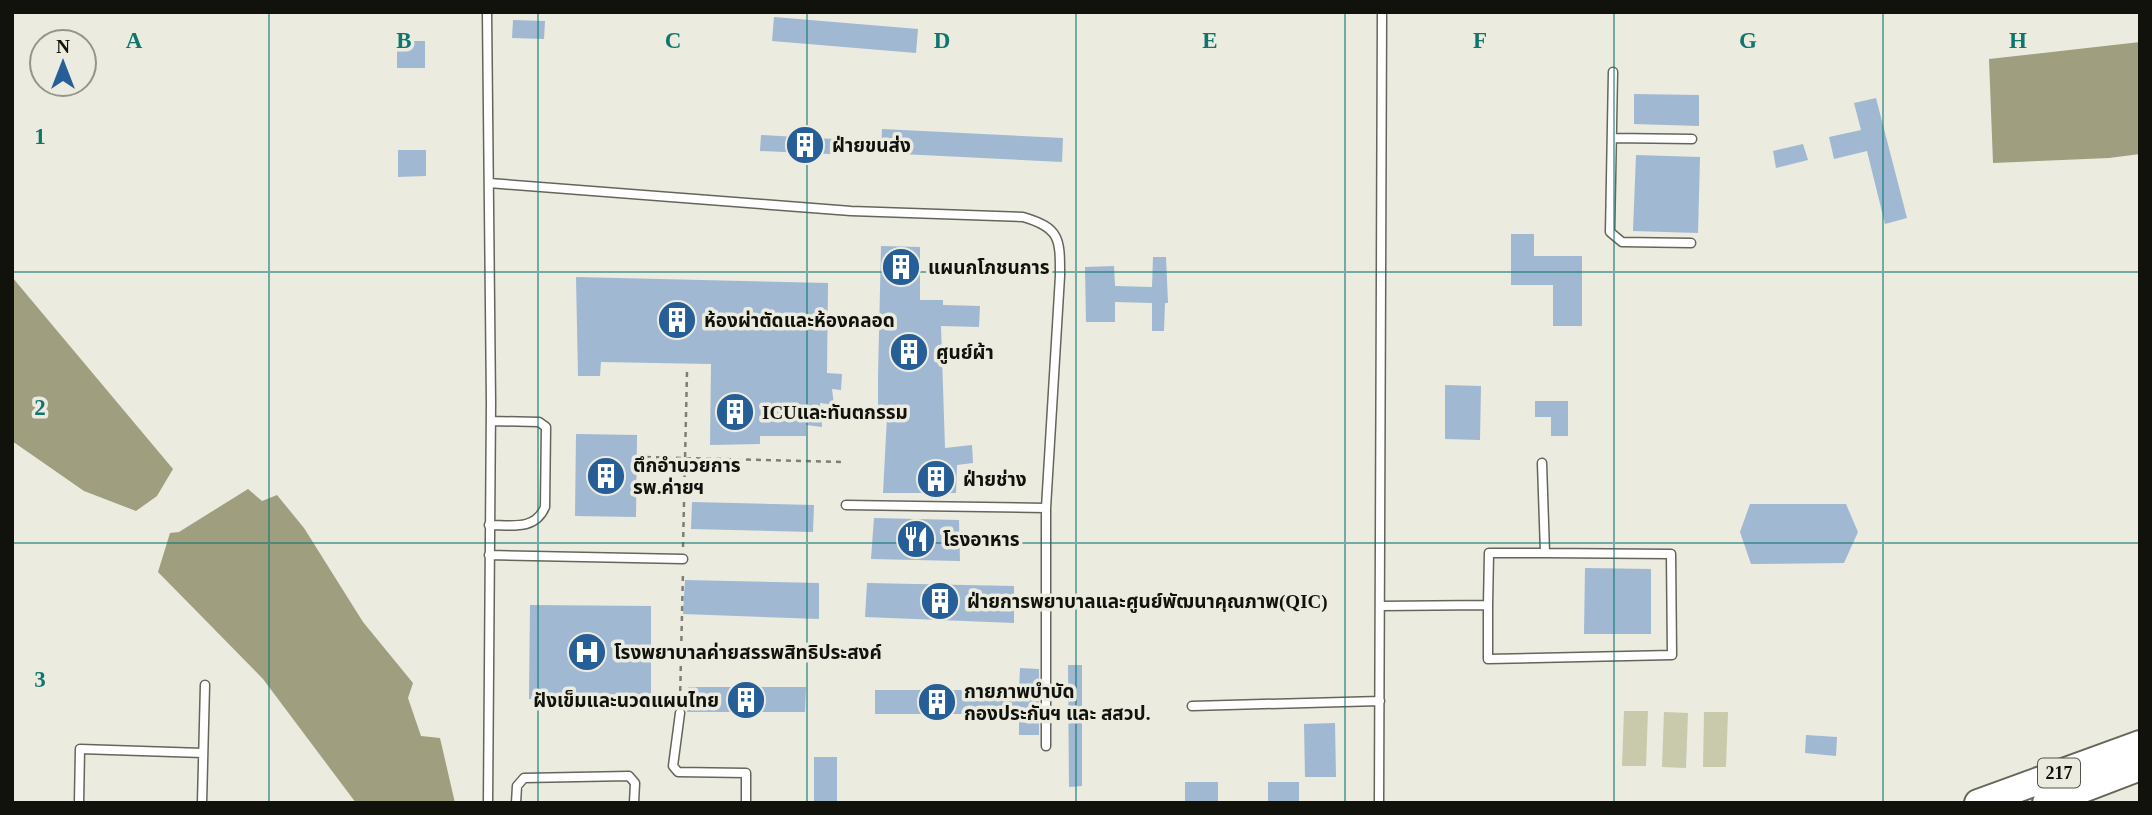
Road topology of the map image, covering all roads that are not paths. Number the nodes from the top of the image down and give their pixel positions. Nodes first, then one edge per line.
1 (487, 12) edge
2 (1381, 12) edge
3 (1613, 72) dead end
4 (1612, 138) junction
5 (1692, 139) dead end
6 (489, 183) junction
7 (1691, 243) dead end
8 (491, 421) junction
9 (1542, 463) dead end
10 (846, 505) dead end
11 (1046, 508) junction
12 (489, 525) junction
13 (1545, 553) junction
14 (489, 555) junction
15 (683, 559) road end
16 (1488, 605) junction
17 (1380, 606) junction
18 (205, 685) dead end
19 (1380, 701) junction
20 (1192, 706) dead end
21 (680, 713) road end
22 (2140, 744) edge
23 (1046, 746) dead end
24 (203, 753) junction
25 (2140, 767) edge
26 (79, 803) edge
27 (202, 803) edge
28 (488, 803) edge
29 (516, 803) edge
30 (634, 803) edge
31 (746, 803) edge
32 (1379, 803) edge
33 (1978, 803) edge
34 (2046, 803) edge

1 - 6 lane
2 - 17 lane
3 - 4 lane
4 - 5 lane
4 - 7 lane
6 - 8 lane
6 - 11 lane
8 - 12 lane
8 - 12 lane
9 - 13 lane
10 - 11 lane
11 - 23 lane
12 - 14 lane
13 - 16 lane
13 - 16 lane
14 - 15 lane
14 - 28 lane
16 - 17 lane
17 - 19 lane
18 - 24 lane
19 - 20 lane
19 - 32 lane
21 - 31 lane
22 - 33 main road, 217
24 - 26 lane
24 - 27 lane
25 - 34 main road, 217
29 - 30 lane

